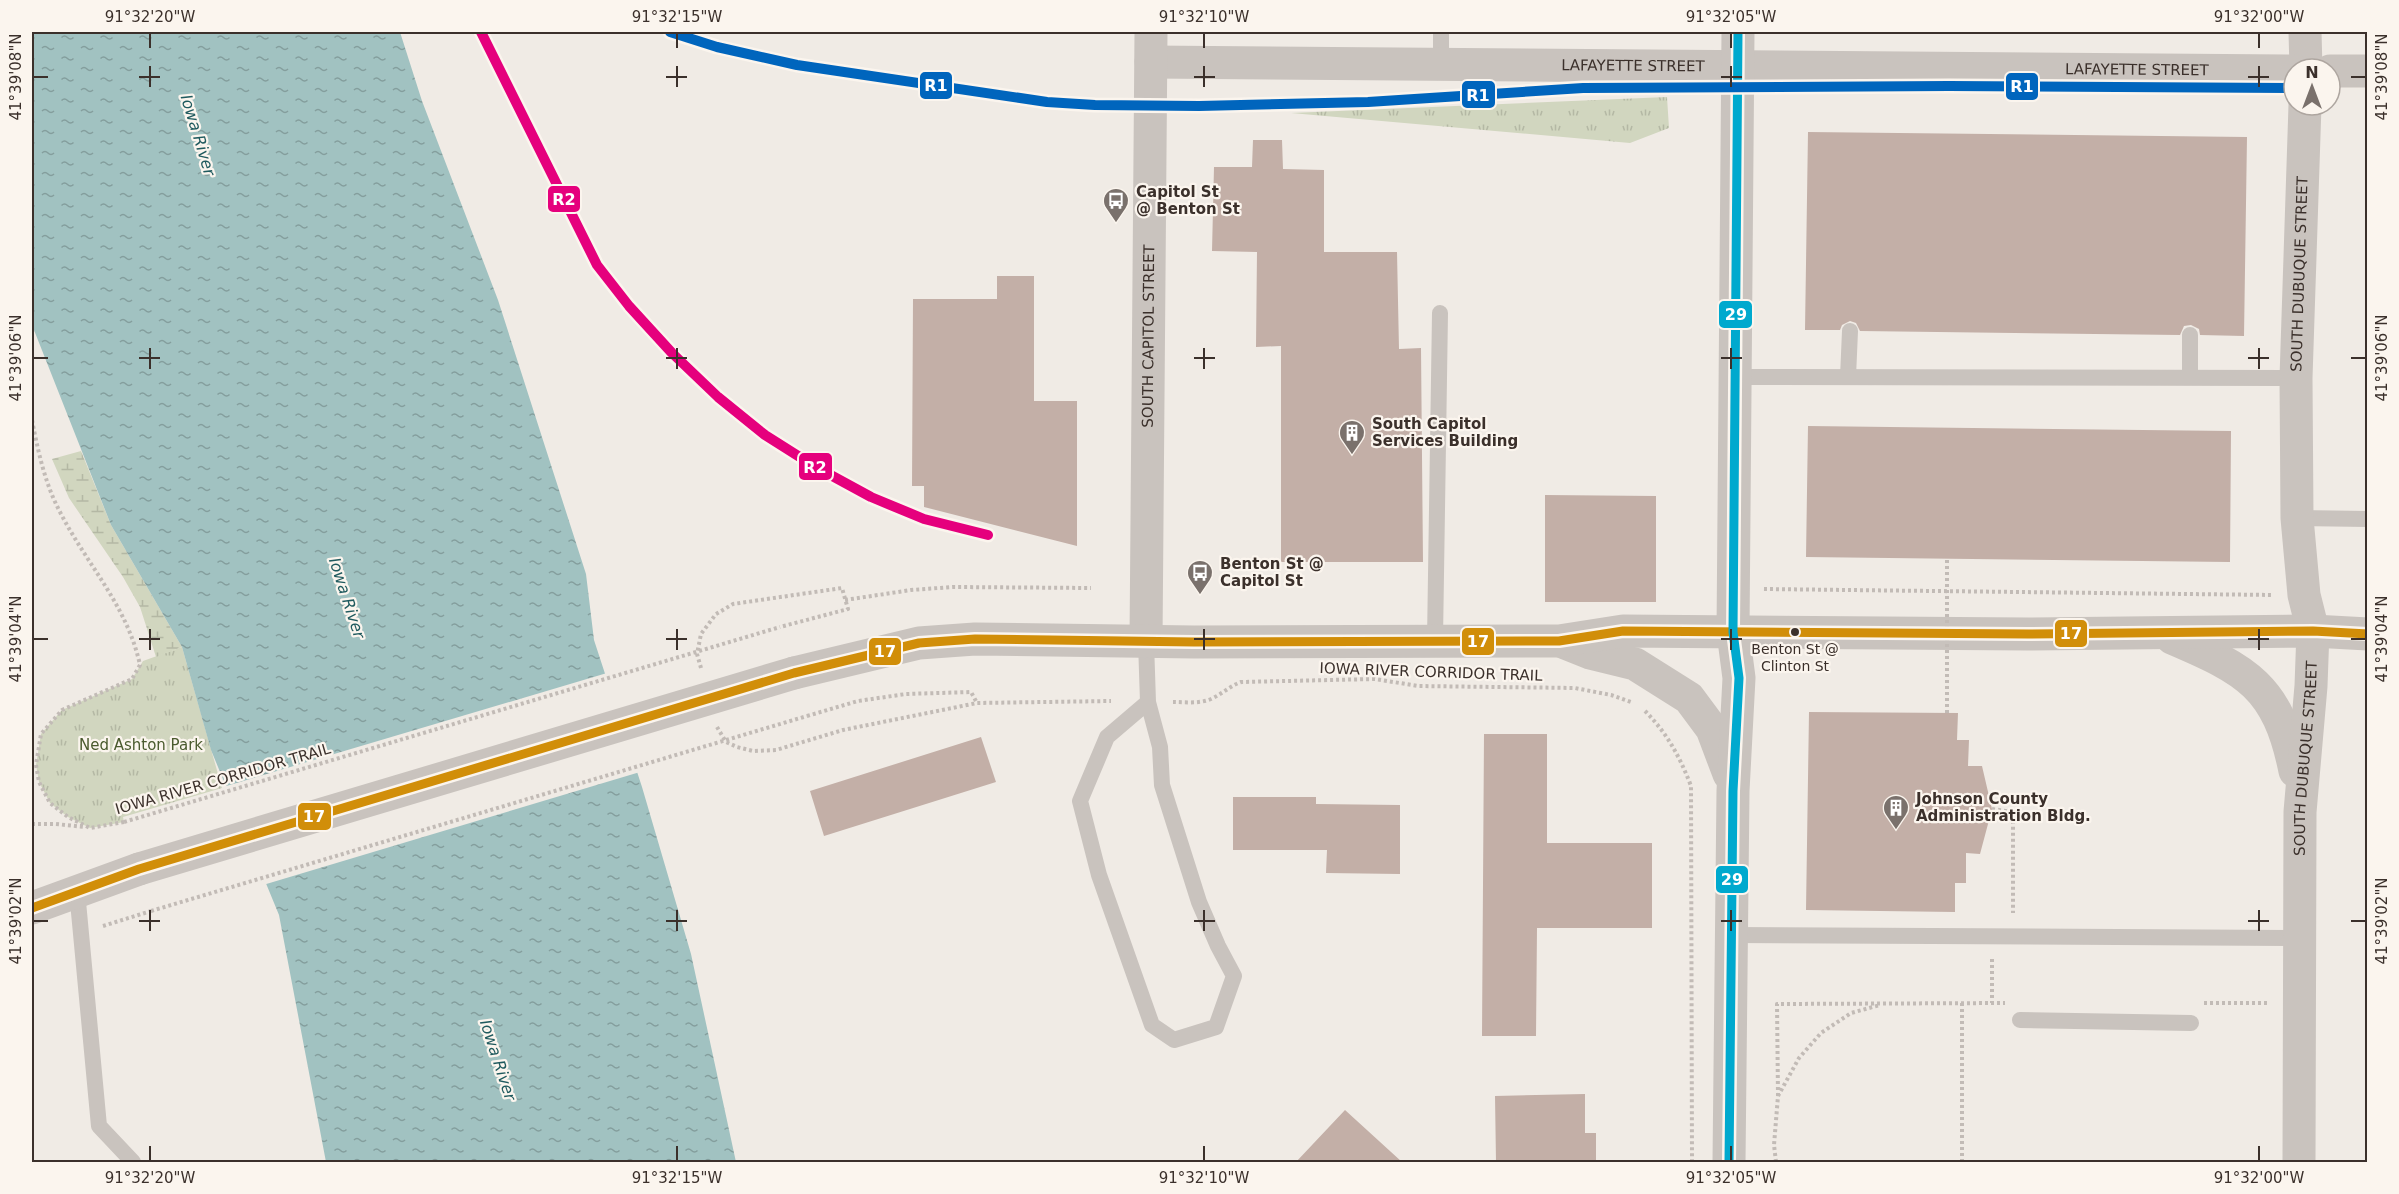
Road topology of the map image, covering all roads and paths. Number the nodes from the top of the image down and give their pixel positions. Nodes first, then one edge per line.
1 (1441, 32) edge
2 (1738, 32) edge
3 (2305, 32) edge
4 (1151, 47) edge
5 (2306, 57) edge
6 (1441, 64) junction
7 (1738, 66) junction
8 (2282, 71) edge
9 (2342, 71) edge
10 (2367, 71) edge
11 (2305, 117) edge
12 (1440, 313) dead end
13 (1850, 331) dead end
14 (2190, 335) dead end
15 (1735, 377) junction
16 (1848, 377) junction
17 (2190, 378) junction
18 (2296, 378) junction
19 (32, 420) edge
20 (2297, 518) junction
21 (2367, 519) edge
22 (1947, 560) dead end
23 (1091, 588) dead end
24 (1734, 589) junction
25 (2304, 595) junction
26 (2313, 631) junction
27 (1733, 632) junction
28 (2161, 633) junction
29 (2367, 634) edge
30 (1435, 640) junction
31 (1560, 641) junction
32 (1146, 642) junction
33 (1148, 702) junction
34 (977, 703) dead end
35 (1947, 713) dead end
36 (36, 765) junction
37 (32, 773) edge
38 (1733, 791) junction
39 (1992, 809) dead end
40 (2300, 812) junction
41 (32, 824) edge
42 (90, 828) junction
43 (77, 891) junction
44 (32, 908) edge
45 (98, 928) dead end
46 (1731, 935) junction
47 (1992, 936) junction
48 (2300, 938) junction
49 (1887, 1003) dead end
50 (1962, 1003) dead end
51 (1992, 1003) dead end
52 (1777, 1004) dead end
53 (2020, 1020) dead end
54 (2191, 1023) dead end
55 (1778, 1096) junction
56 (133, 1162) edge
57 (1692, 1162) edge
58 (1729, 1162) edge
59 (1776, 1162) edge
60 (1962, 1162) edge
61 (2299, 1162) edge

1 - 6 lane
2 - 7 street
3 - 5 street
4 - 6 street, LAFAYETTE STREET
4 - 32 street, SOUTH CAPITOL STREET
6 - 7 street, LAFAYETTE STREET
7 - 8 street, LAFAYETTE STREET
7 - 15 street
9 - 10 street
11 - 18 street, SOUTH DUBUQUE STREET
12 - 30 lane
13 - 16 lane
14 - 17 lane
15 - 16 lane
15 - 24 street
16 - 17 lane
17 - 18 lane
18 - 20 street, SOUTH DUBUQUE STREET
19 - 36 path
20 - 21 lane
20 - 25 street, SOUTH DUBUQUE STREET
22 - 35 path, bridge
23 - 42 path, IOWA RIVER CORRIDOR TRAIL, bridge
24 - 25 path
24 - 27 street
25 - 26 street, SOUTH DUBUQUE STREET
26 - 28 street
26 - 29 street
26 - 40 street, SOUTH DUBUQUE STREET
27 - 28 street
27 - 31 street
27 - 38 street
28 - 40 street
30 - 31 street
30 - 32 street
31 - 38 street
32 - 33 lane
32 - 43 street, bridge
33 - 33 lane
33 - 57 path, IOWA RIVER CORRIDOR TRAIL
34 - 45 path, bridge
36 - 37 path
36 - 42 path
38 - 46 street
39 - 47 path
40 - 48 street, SOUTH DUBUQUE STREET
41 - 42 path, IOWA RIVER CORRIDOR TRAIL
43 - 44 street
43 - 56 lane
46 - 47 lane
46 - 58 street
47 - 48 lane
47 - 51 path
48 - 61 street, SOUTH DUBUQUE STREET
49 - 55 path
50 - 60 path
52 - 55 path
53 - 54 lane
55 - 59 path

